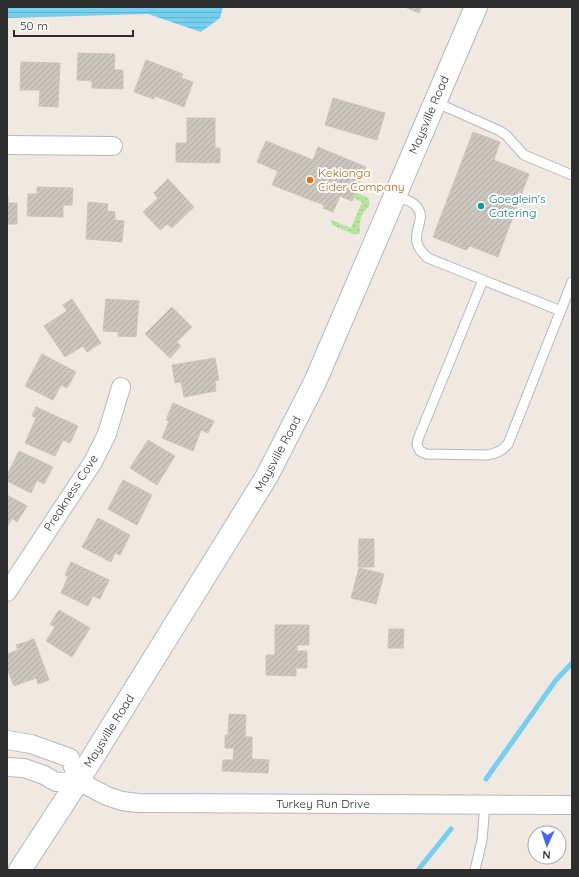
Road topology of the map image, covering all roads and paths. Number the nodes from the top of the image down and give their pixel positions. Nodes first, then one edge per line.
1 (476, 7) edge
2 (435, 102) junction
3 (7, 145) edge
4 (114, 146) dead end
5 (572, 175) edge
6 (395, 196) junction
7 (483, 280) junction
8 (572, 282) edge
9 (561, 311) junction
10 (121, 387) dead end
11 (7, 592) edge
12 (7, 740) edge
13 (7, 767) edge
14 (78, 781) junction
15 (486, 804) junction
16 (572, 805) edge
17 (20, 870) edge
18 (475, 870) edge

1 - 2 main road, Maysville Road
2 - 5 lane
2 - 6 main road, Maysville Road
3 - 4 street
6 - 7 lane
6 - 14 main road, Maysville Road
7 - 9 lane
7 - 9 lane
8 - 9 lane
10 - 11 street, Preakness Cove
12 - 14 street
13 - 14 street
14 - 15 street, Turkey Run Drive
14 - 17 main road, Maysville Road
15 - 16 street, Turkey Run Drive
15 - 18 lane

